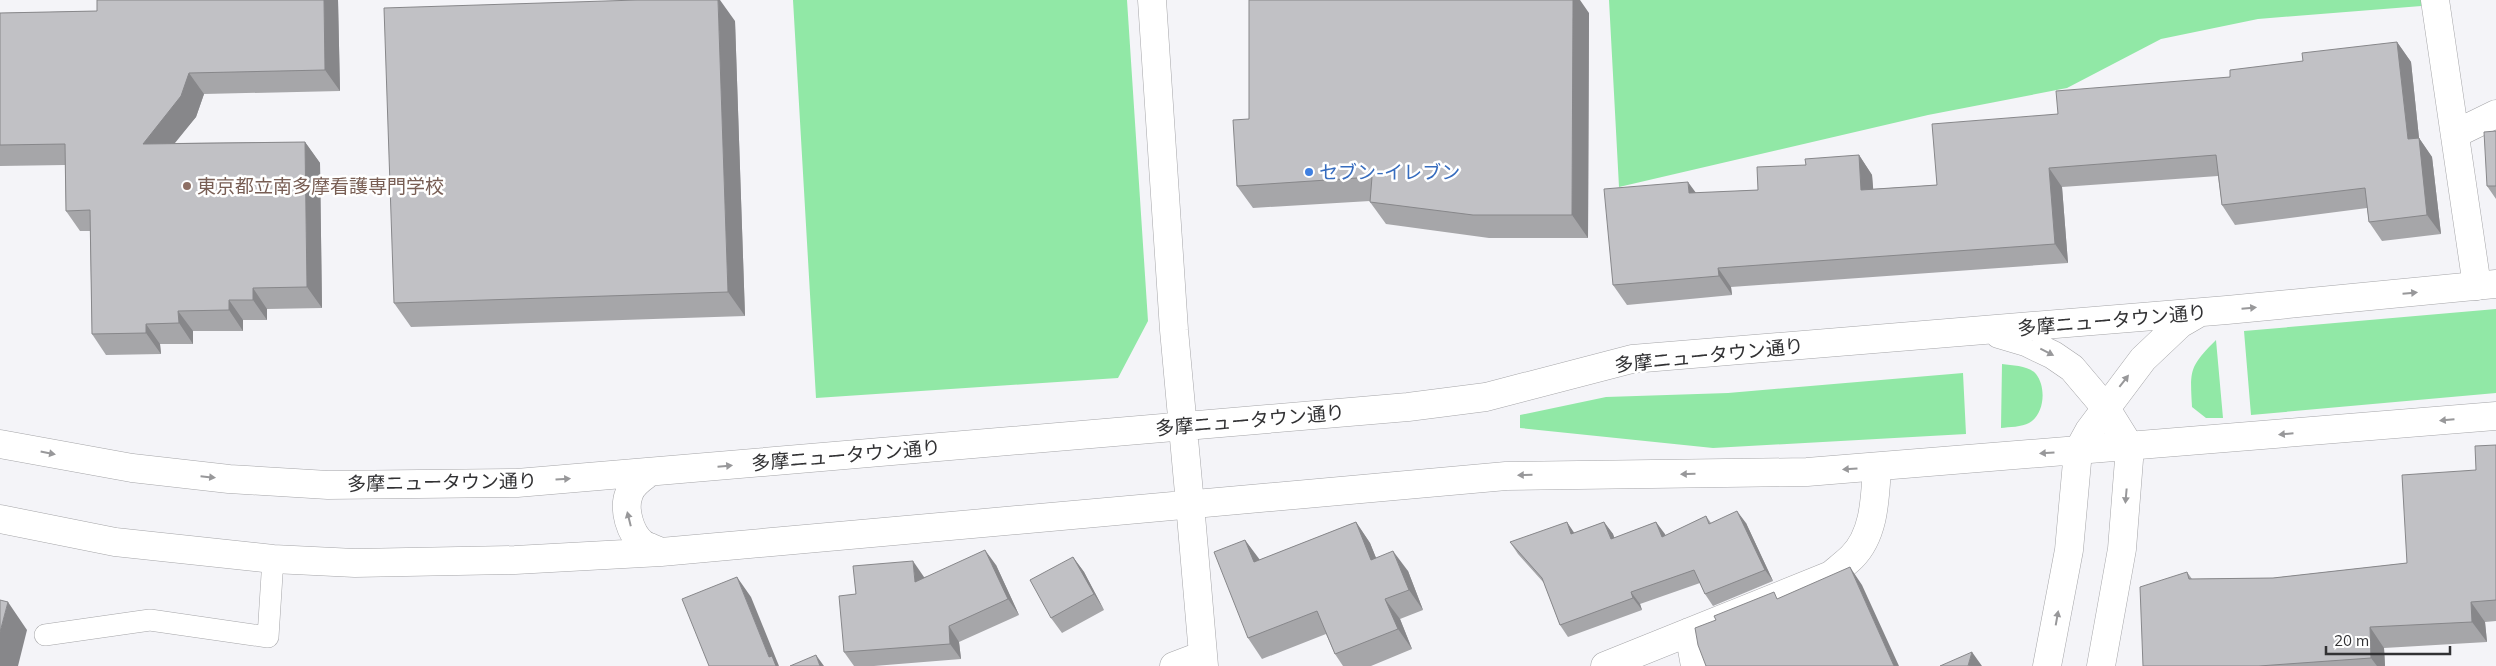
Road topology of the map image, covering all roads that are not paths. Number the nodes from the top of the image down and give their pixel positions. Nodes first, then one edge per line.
1 (1152, 0) edge
2 (2435, 0) edge
3 (2496, 114) edge
4 (2455, 134) junction
5 (2486, 285) edge
6 (2200, 312) junction
7 (1985, 331) junction
8 (2105, 407) junction
9 (2496, 416) edge
10 (1183, 426) junction
11 (0, 444) edge
12 (2130, 447) junction
13 (2078, 451) junction
14 (1877, 467) junction
15 (650, 472) junction
16 (1190, 504) junction
17 (0, 519) edge
18 (661, 552) junction
19 (273, 559) junction
20 (1688, 632) junction
21 (46, 635) dead end
22 (1203, 660) edge
23 (1174, 666) edge
24 (1604, 666) edge
25 (1695, 666) edge
26 (2047, 666) edge
27 (2101, 666) edge

1 - 10 main road
2 - 4 main road
3 - 4 main road
4 - 5 main road
6 -> 5 main road, 多摩ニュータウン通り
6 - 7 main road, 多摩ニュータウン通り
8 -> 6 main road
7 -> 8 main road
7 - 10 main road, 多摩ニュータウン通り
8 - 12 main road
8 - 13 main road
9 -> 12 main road
15 -> 10 main road, 多摩ニュータウン通り
10 - 16 main road
11 -> 15 main road, 多摩ニュータウン通り
12 - 13 main road
12 -> 27 main road
13 -> 14 main road
26 -> 13 main road
14 -> 16 main road
14 - 20 main road
18 -> 15 main road
16 - 18 main road
16 - 22 main road
17 - 19 main road
18 - 19 main road
19 - 21 lane
20 - 24 main road
20 - 25 main road
22 - 23 main road

